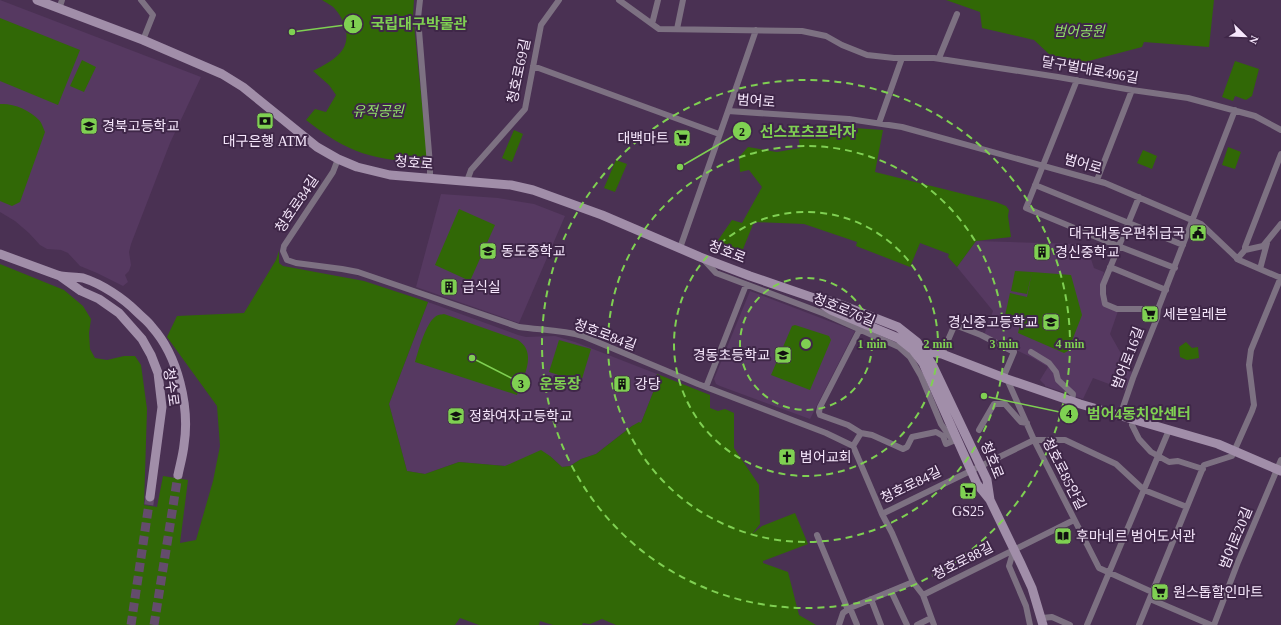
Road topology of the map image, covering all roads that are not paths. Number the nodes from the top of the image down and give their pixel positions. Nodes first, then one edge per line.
1 (37, 0) edge
2 (141, 0) edge
3 (420, 0) edge
4 (559, 0) edge
5 (619, 0) edge
6 (658, 0) edge
7 (683, 0) edge
8 (61, 4) edge
9 (957, 14) dead end
10 (652, 24) junction
11 (677, 29) junction
12 (756, 30) junction
13 (143, 40) junction
14 (902, 58) junction
15 (939, 58) junction
16 (534, 66) junction
17 (1077, 80) junction
18 (1132, 90) junction
19 (1235, 110) junction
20 (728, 111) junction
21 (879, 123) junction
22 (1281, 130) edge
23 (719, 134) junction
24 (1281, 154) edge
25 (338, 159) junction
26 (1042, 164) junction
27 (430, 178) junction
28 (1097, 180) junction
29 (466, 181) junction
30 (1035, 185) junction
31 (1139, 197) junction
32 (1193, 221) junction
33 (1128, 223) junction
34 (1281, 224) edge
35 (1267, 242) junction
36 (1183, 245) junction
37 (1118, 246) junction
38 (680, 248) junction
39 (1246, 250) junction
40 (0, 254) edge
41 (700, 257) junction
42 (1237, 259) junction
43 (1110, 267) junction
44 (1174, 268) junction
45 (1260, 269) junction
46 (60, 276) junction
47 (1281, 278) edge
48 (746, 285) junction
49 (1166, 290) junction
50 (814, 298) junction
51 (1158, 309) junction
52 (860, 329) junction
53 (924, 351) junction
54 (1031, 352) dead end
55 (942, 354) junction
56 (1005, 379) junction
57 (706, 387) junction
58 (1072, 401) junction
59 (1120, 416) junction
60 (1027, 423) junction
61 (1132, 425) dead end
62 (979, 430) dead end
63 (1169, 430) junction
64 (861, 433) junction
65 (955, 440) junction
66 (1034, 440) junction
67 (853, 446) junction
68 (1235, 452) junction
69 (1158, 456) junction
70 (1281, 460) edge
71 (980, 465) junction
72 (1203, 469) junction
73 (971, 470) junction
74 (1279, 470) edge
75 (178, 475) tunnel mouth
76 (1144, 490) junction
77 (150, 497) tunnel mouth
78 (990, 500) junction
79 (1187, 507) junction
80 (882, 514) junction
81 (1074, 520) junction
82 (817, 535) dead end
83 (1014, 549) junction
84 (1109, 573) junction
85 (913, 582) junction
86 (891, 591) junction
87 (1152, 592) junction
88 (923, 595) junction
89 (871, 599) junction
90 (1150, 599) junction
91 (849, 609) junction
92 (931, 618) junction
93 (1043, 622) edge
94 (839, 625) edge
95 (857, 625) edge
96 (881, 625) edge
97 (906, 625) edge
98 (917, 625) edge
99 (934, 625) edge
100 (1030, 625) edge
101 (1070, 625) edge
102 (1087, 625) edge
103 (1139, 625) edge
104 (1212, 625) edge

1 - 8 main road, 청호로
2 - 13 street
3 - 27 street
4 - 16 street, 청호로69길
5 - 10 street
6 - 10 street
7 - 11 street
8 - 13 main road, 청호로
9 - 15 street
10 - 11 street
11 - 12 street
12 - 14 street, 달구벌대로496길
12 - 20 street
13 - 25 main road, 청호로
14 - 15 street, 달구벌대로496길
14 - 21 street
15 - 17 street, 달구벌대로496길
16 - 23 street
16 - 29 street, 청호로69길
17 - 18 street, 달구벌대로496길
17 - 26 street
18 - 19 street, 달구벌대로496길
18 - 28 street
19 - 22 street, 달구벌대로496길
19 - 32 street
20 - 21 street, 범어로
20 - 23 street, 범어로
21 - 26 street, 범어로
23 - 38 street, 범어로
24 - 39 street
25 - 27 main road, 청호로
25 - 57 street, 청호로84길
26 - 28 street, 범어로
26 - 30 street
27 - 29 main road, 청호로
28 - 31 street, 범어로
29 - 38 main road, 청호로
30 - 33 street
30 - 37 street
31 - 32 street, 범어로
31 - 33 street, 범어로16길
32 - 36 street, 범어로16길
32 - 42 street, 범어로
33 - 36 street
33 - 37 street, 범어로16길
34 - 35 street
35 - 39 street
35 - 45 street
36 - 44 street, 범어로16길
37 - 43 street, 범어로16길
37 - 44 street
38 - 41 main road, 청호로
39 - 42 street
40 - 46 main road, 청수로
41 - 48 street, 청호로76길
41 - 50 main road, 청호로
42 - 45 street, 범어로
43 - 49 street
43 - 51 street, 범어로16길
44 - 49 street, 범어로16길
45 - 47 street, 범어로
46 - 75 main road, 청수로
46 - 77 main road, 청수로
47 - 68 street
48 - 52 street, 청호로76길
48 - 57 street
49 - 51 street, 범어로16길
50 - 53 main road, 청호로
50 - 65 main road, 청호로
51 - 59 street, 범어로16길
52 - 64 street
52 - 65 street, 청호로76길
53 - 55 main road
53 - 71 main road, 청호로
54 - 58 street
55 - 56 main road
55 - 56 street
56 - 58 main road
56 - 60 street, 청호로85안길
57 - 67 street, 청호로84길
58 - 59 main road
59 - 63 main road
60 - 62 street, 청호로
60 - 66 street, 청호로85안길
61 - 69 street
63 - 68 main road
63 - 69 street
64 - 65 street
64 - 67 street
65 - 73 main road, 청호로
66 - 71 street, 청호로84길
66 - 76 street
66 - 81 street, 청호로85안길
67 - 80 street, 청호로84길
68 - 72 street
68 - 74 main road
69 - 72 street
69 - 76 street
70 - 74 street, 범어로20길
71 - 73 street, 청호로84길
71 - 78 main road, 청호로
72 - 79 street
73 - 78 main road, 청호로
73 - 80 street, 청호로84길
74 - 104 street, 범어로20길
76 - 79 street
76 - 84 street
78 - 83 main road, 청호로
79 - 87 street
80 - 85 street, 청호로88길
81 - 83 street
81 - 84 street, 청호로85안길
82 - 91 street
83 - 88 street, 청호로88길
83 - 93 main road, 청호로
83 - 100 street
84 - 87 street, 청호로85안길
84 - 102 street
85 - 86 street
85 - 88 street, 청호로88길
86 - 89 street
86 - 97 street
87 - 90 street
88 - 92 street, 청호로88길
89 - 91 street
89 - 96 street
90 - 103 street
90 - 104 street
91 - 94 street
91 - 95 street
92 - 98 street
92 - 99 street, 청호로88길
93 - 101 street, 청호로

